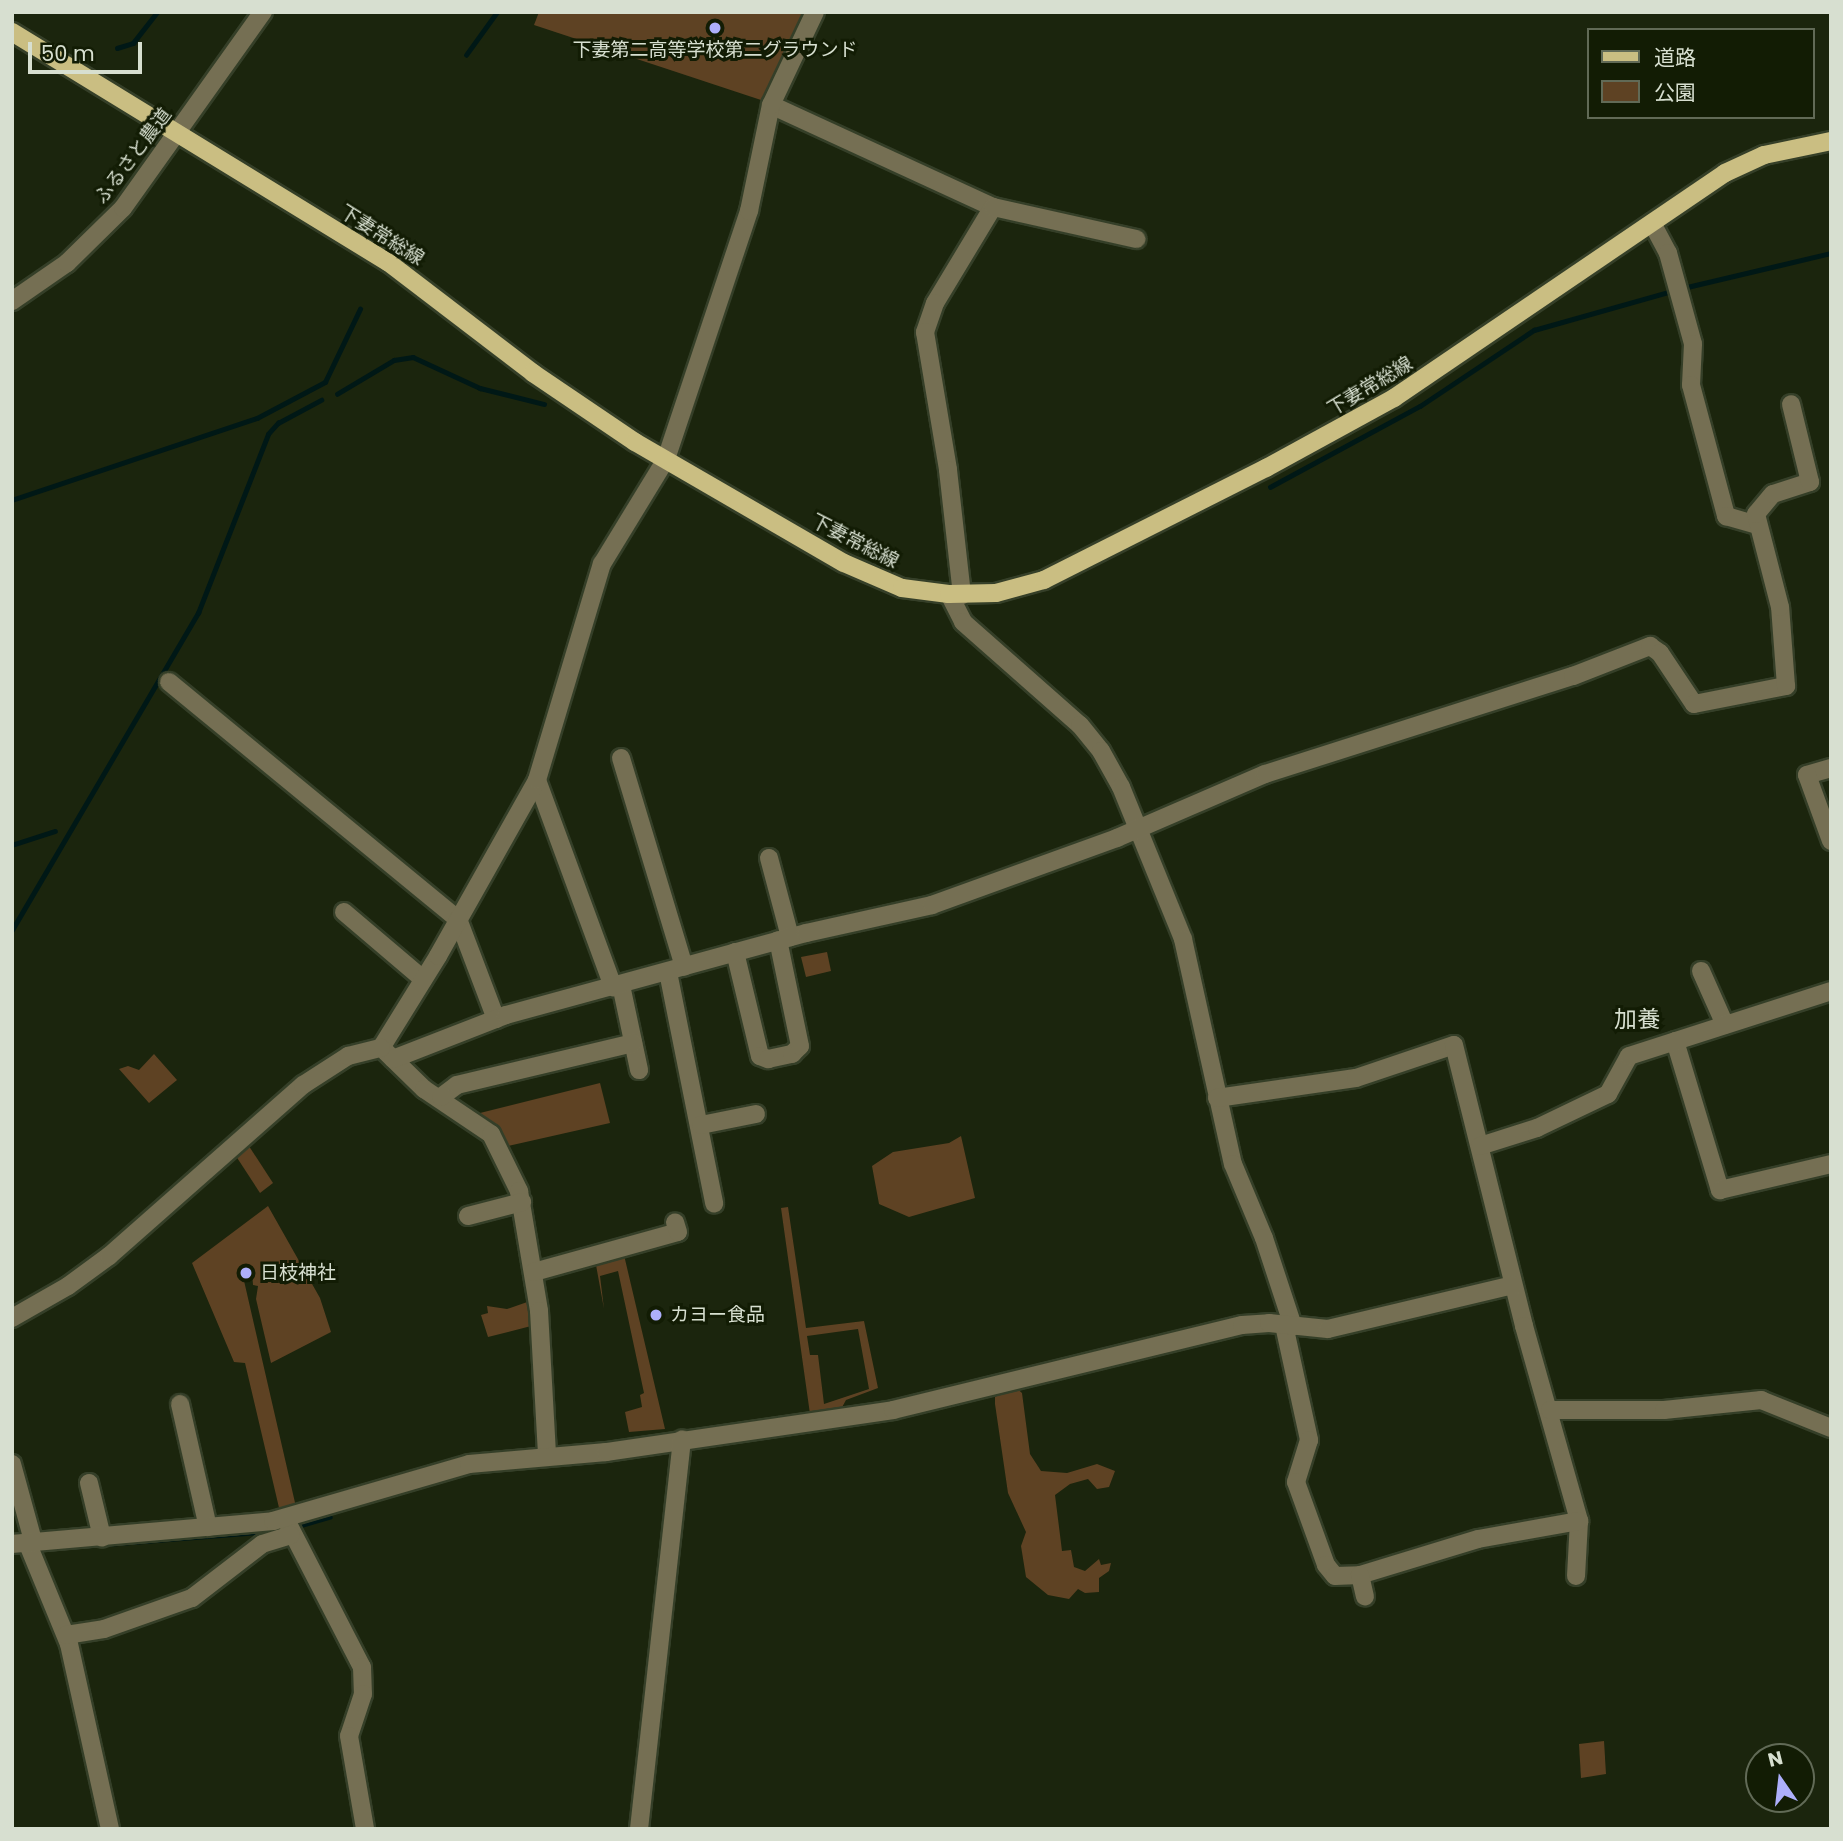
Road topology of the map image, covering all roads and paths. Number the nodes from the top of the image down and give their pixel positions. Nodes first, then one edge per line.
1 (263, 12) edge
2 (815, 12) edge
3 (12, 32) edge
4 (771, 105) junction
5 (178, 134) junction
6 (1831, 141) edge
7 (993, 207) junction
8 (1652, 223) junction
9 (1136, 239) dead end
10 (12, 301) edge
11 (1791, 404) dead end
12 (666, 459) junction
13 (1758, 525) junction
14 (955, 594) junction
15 (169, 682) dead end
16 (621, 758) dead end
17 (1831, 768) edge
18 (537, 780) junction
19 (1139, 828) junction
20 (1831, 841) edge
21 (769, 858) dead end
22 (344, 912) dead end
23 (458, 919) junction
24 (784, 939) junction
25 (735, 953) junction
26 (676, 969) junction
27 (1702, 971) dead end
28 (423, 979) junction
29 (617, 986) junction
30 (1831, 991) edge
31 (496, 1019) junction
32 (1725, 1025) junction
33 (1675, 1041) junction
34 (634, 1043) junction
35 (387, 1053) junction
36 (639, 1070) dead end
37 (441, 1097) junction
38 (1217, 1098) junction
39 (756, 1114) dead end
40 (701, 1125) junction
41 (1480, 1146) junction
42 (1831, 1164) edge
43 (522, 1202) junction
44 (715, 1203) dead end
45 (468, 1216) dead end
46 (675, 1222) dead end
47 (534, 1272) junction
48 (1513, 1285) junction
49 (12, 1318) edge
50 (1288, 1325) junction
51 (180, 1404) dead end
52 (1550, 1410) junction
53 (1831, 1428) edge
54 (682, 1439) junction
55 (547, 1456) junction
56 (12, 1464) edge
57 (89, 1483) dead end
58 (1579, 1521) junction
59 (208, 1527) junction
60 (288, 1527) junction
61 (102, 1537) junction
62 (24, 1542) edge
63 (1360, 1575) junction
64 (1576, 1576) dead end
65 (1365, 1596) dead end
66 (66, 1635) junction
67 (110, 1829) edge
68 (365, 1829) edge
69 (639, 1829) edge

1 - 5 street, ふるさと農道
2 - 4 street
3 - 5 main road, 下妻常総線
4 - 7 street
4 - 12 street
5 - 10 street, ふるさと農道
5 - 12 main road, 下妻常総線
6 - 8 main road, 下妻常総線
7 - 9 street
7 - 14 street
8 - 13 street
8 - 14 main road, 下妻常総線
11 - 13 street
12 - 14 main road, 下妻常総線
12 - 18 street
13 - 19 street
14 - 19 street
15 - 23 street
16 - 26 street
17 - 20 street
18 - 23 street
18 - 29 street
19 - 24 street
19 - 38 street
21 - 24 street
22 - 28 street
23 - 28 street
23 - 31 street
24 - 25 street
24 - 25 street
25 - 26 street
26 - 29 street
26 - 40 street
27 - 32 street
28 - 35 street
29 - 31 street
29 - 34 street
30 - 32 street
31 - 35 street
32 - 33 street
33 - 41 street
33 - 42 street
34 - 36 street
34 - 37 street
35 - 37 street
35 - 49 street
37 - 43 street
38 - 41 street
38 - 50 street
39 - 40 street
40 - 44 street
41 - 48 street
43 - 45 street
43 - 47 street
46 - 47 street
47 - 55 street
48 - 50 street
48 - 52 street
50 - 54 street
50 - 63 street
51 - 59 street
52 - 53 street
52 - 58 street
54 - 55 street
54 - 69 street
55 - 60 street
56 - 62 street
57 - 61 street
58 - 63 street
58 - 64 street
59 - 60 street
59 - 61 street
60 - 66 street
60 - 68 street
61 - 62 street
62 - 66 street
63 - 65 street
66 - 67 street

